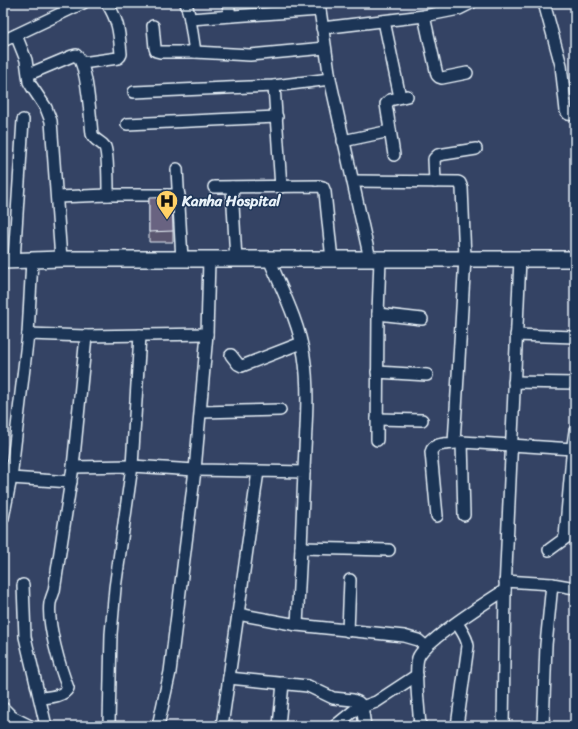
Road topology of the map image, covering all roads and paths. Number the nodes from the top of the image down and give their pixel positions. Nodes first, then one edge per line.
1 (83, 3) edge
2 (107, 3) edge
3 (186, 3) edge
4 (228, 3) edge
5 (471, 3) edge
6 (544, 3) edge
7 (320, 6) edge
8 (230, 16) junction
9 (424, 16) junction
10 (190, 19) junction
11 (384, 21) junction
12 (153, 26) dead end
13 (322, 28) junction
14 (16, 35) junction
15 (3, 41) edge
16 (325, 48) junction
17 (194, 52) junction
18 (82, 63) junction
19 (467, 73) dead end
20 (29, 74) junction
21 (330, 79) junction
22 (274, 86) junction
23 (134, 92) dead end
24 (575, 114) edge
25 (277, 117) junction
26 (23, 120) dead end
27 (127, 124) dead end
28 (390, 131) junction
29 (343, 141) junction
30 (476, 149) dead end
31 (394, 155) dead end
32 (177, 169) dead end
33 (353, 181) junction
34 (435, 182) junction
35 (281, 186) junction
36 (214, 187) dead end
37 (232, 188) junction
38 (108, 195) junction
39 (179, 195) junction
40 (57, 197) junction
41 (465, 258) junction
42 (61, 259) junction
43 (269, 259) junction
44 (375, 259) junction
45 (520, 259) junction
46 (575, 259) edge
47 (8, 260) edge
48 (32, 260) junction
49 (182, 260) junction
50 (209, 260) junction
51 (236, 260) junction
52 (332, 260) junction
53 (378, 314) junction
54 (422, 320) dead end
55 (28, 334) junction
56 (207, 334) junction
57 (140, 335) junction
58 (516, 335) junction
59 (86, 336) junction
60 (575, 337) edge
61 (301, 343) junction
62 (231, 355) dead end
63 (377, 372) junction
64 (427, 375) dead end
65 (514, 382) junction
66 (575, 383) edge
67 (280, 410) dead end
68 (200, 412) junction
69 (377, 419) junction
70 (422, 420) dead end
71 (575, 431) edge
72 (377, 440) dead end
73 (458, 443) junction
74 (511, 446) junction
75 (574, 446) edge
76 (132, 466) junction
77 (73, 467) junction
78 (195, 470) junction
79 (258, 471) junction
80 (304, 472) junction
81 (11, 478) junction
82 (71, 482) junction
83 (464, 515) dead end
84 (437, 516) dead end
85 (3, 518) edge
86 (575, 531) edge
87 (565, 537) junction
88 (301, 548) junction
89 (389, 550) dead end
90 (549, 550) dead end
91 (350, 580) dead end
92 (552, 584) junction
93 (23, 585) dead end
94 (505, 585) junction
95 (575, 588) edge
96 (238, 614) junction
97 (457, 623) junction
98 (296, 625) junction
99 (348, 631) junction
100 (426, 647) junction
101 (417, 675) junction
102 (229, 678) junction
103 (283, 684) junction
104 (40, 698) junction
105 (362, 706) junction
106 (3, 708) edge
107 (9, 721) edge
108 (30, 726) edge
109 (46, 726) edge
110 (110, 726) edge
111 (158, 726) edge
112 (222, 726) edge
113 (279, 726) edge
114 (335, 726) edge
115 (365, 726) edge
116 (420, 726) edge
117 (457, 726) edge
118 (503, 726) edge
119 (543, 726) edge

1 - 14 street
2 - 18 street
3 - 10 street
4 - 8 street
5 - 9 street
6 - 24 street
7 - 8 street
7 - 13 street
8 - 10 street
9 - 11 street
9 - 19 street
10 - 17 street
11 - 13 street
11 - 28 street
12 - 17 street
13 - 16 street
14 - 15 street
14 - 20 street
16 - 17 street
16 - 21 street
18 - 20 street
18 - 38 street
20 - 40 street
21 - 22 street
21 - 29 street
22 - 23 street
22 - 25 street
25 - 27 street
25 - 35 street
26 - 47 street
28 - 29 street
28 - 31 street
29 - 33 street
30 - 34 street
32 - 39 street
33 - 34 street
33 - 44 street
34 - 41 street
35 - 37 street
35 - 52 street
36 - 37 street
37 - 51 street
38 - 39 street
38 - 40 street
39 - 49 street
40 - 42 street
41 - 44 main road
41 - 45 main road
41 - 73 street
42 - 48 main road
42 - 49 main road
43 - 51 main road
43 - 52 main road
43 - 61 street
44 - 52 main road
44 - 53 street
45 - 46 main road
45 - 58 street
47 - 48 main road
48 - 55 street
49 - 50 main road
50 - 51 main road
50 - 56 street
53 - 54 street
53 - 63 street
55 - 59 street
55 - 81 street
56 - 57 street
56 - 68 street
57 - 59 street
57 - 76 street
58 - 60 street
58 - 65 street
59 - 77 street
61 - 62 street
61 - 80 street
63 - 64 street
63 - 69 street
65 - 66 street
65 - 74 street
67 - 68 street
68 - 78 street
69 - 70 street
69 - 72 street
71 - 75 street
73 - 74 street
73 - 83 street
73 - 84 street
74 - 75 street
74 - 94 street
75 - 87 street
76 - 77 street
76 - 78 street
76 - 110 street
77 - 82 street
78 - 79 street
78 - 111 street
79 - 80 street
79 - 96 street
80 - 88 street
81 - 82 street
81 - 85 street
82 - 104 street
86 - 87 street
87 - 90 street
88 - 89 street
88 - 98 street
91 - 99 street
92 - 94 street
92 - 95 street
92 - 119 street
93 - 104 street
94 - 97 street
94 - 118 street
96 - 98 street
96 - 102 street
97 - 100 street
97 - 117 street
98 - 99 street
99 - 100 street
100 - 101 street
101 - 105 street
101 - 116 street
102 - 103 street
102 - 112 street
103 - 105 street
103 - 113 street
104 - 109 street
105 - 114 street
105 - 115 street
106 - 107 street
107 - 108 street

